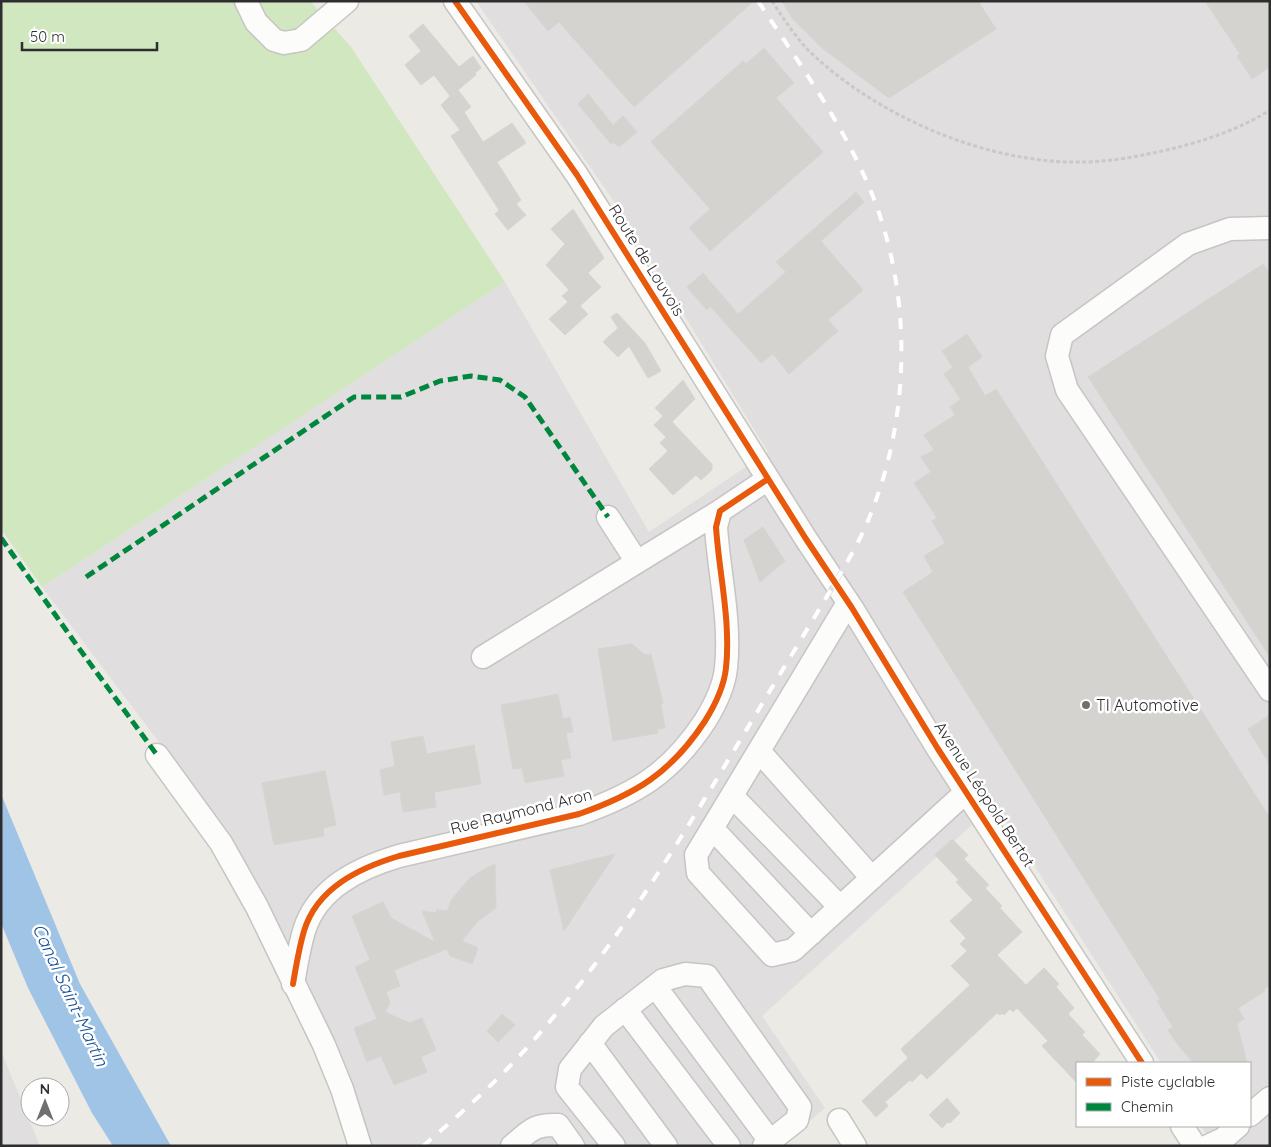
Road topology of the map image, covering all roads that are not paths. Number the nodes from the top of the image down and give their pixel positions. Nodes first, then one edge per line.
1 (246, 1) edge
2 (347, 1) edge
3 (455, 1) edge
4 (1270, 228) edge
5 (768, 479) junction
6 (720, 511) junction
7 (608, 517) dead end
8 (806, 539) joint
9 (637, 562) junction
10 (848, 603) junction
11 (483, 657) dead end
12 (1270, 690) edge
13 (759, 751) junction
14 (157, 755) dead end
15 (966, 792) junction
16 (732, 796) junction
17 (712, 828) junction
18 (872, 878) junction
19 (840, 907) junction
20 (811, 934) junction
21 (293, 984) junction
22 (655, 986) junction
23 (625, 1009) junction
24 (590, 1043) junction
25 (1141, 1062) edge
26 (1270, 1098) edge
27 (1251, 1114) edge
28 (839, 1120) dead end
29 (1183, 1127) edge
30 (1237, 1127) edge
31 (767, 1143) edge
32 (360, 1146) edge
33 (512, 1146) edge
34 (573, 1146) edge
35 (614, 1146) edge
36 (666, 1146) edge
37 (729, 1146) edge
38 (855, 1146) edge
39 (1195, 1146) edge
40 (1208, 1146) edge

1 - 2 street
3 - 5 street, Route de Louvois
4 - 12 street
5 - 6 street
5 - 8 street, Route de Louvois
6 - 9 street
6 - 21 street, Rue Raymond Aron
7 - 9 street
8 - 10 street, Avenue Léopold Bertot
9 - 11 street
10 - 13 street
10 - 15 street, Avenue Léopold Bertot
13 - 16 street
13 - 18 street
14 - 21 street
15 - 18 street
15 - 25 street, Avenue Léopold Bertot
16 - 17 street
16 - 19 street
17 - 20 street
17 - 20 street
18 - 19 street
19 - 20 street
21 - 32 street
22 - 23 street
22 - 31 street
22 - 31 street
23 - 24 street
23 - 37 street
24 - 35 street
24 - 36 street
26 - 27 street
28 - 38 street
29 - 39 street
30 - 40 street
33 - 34 street

